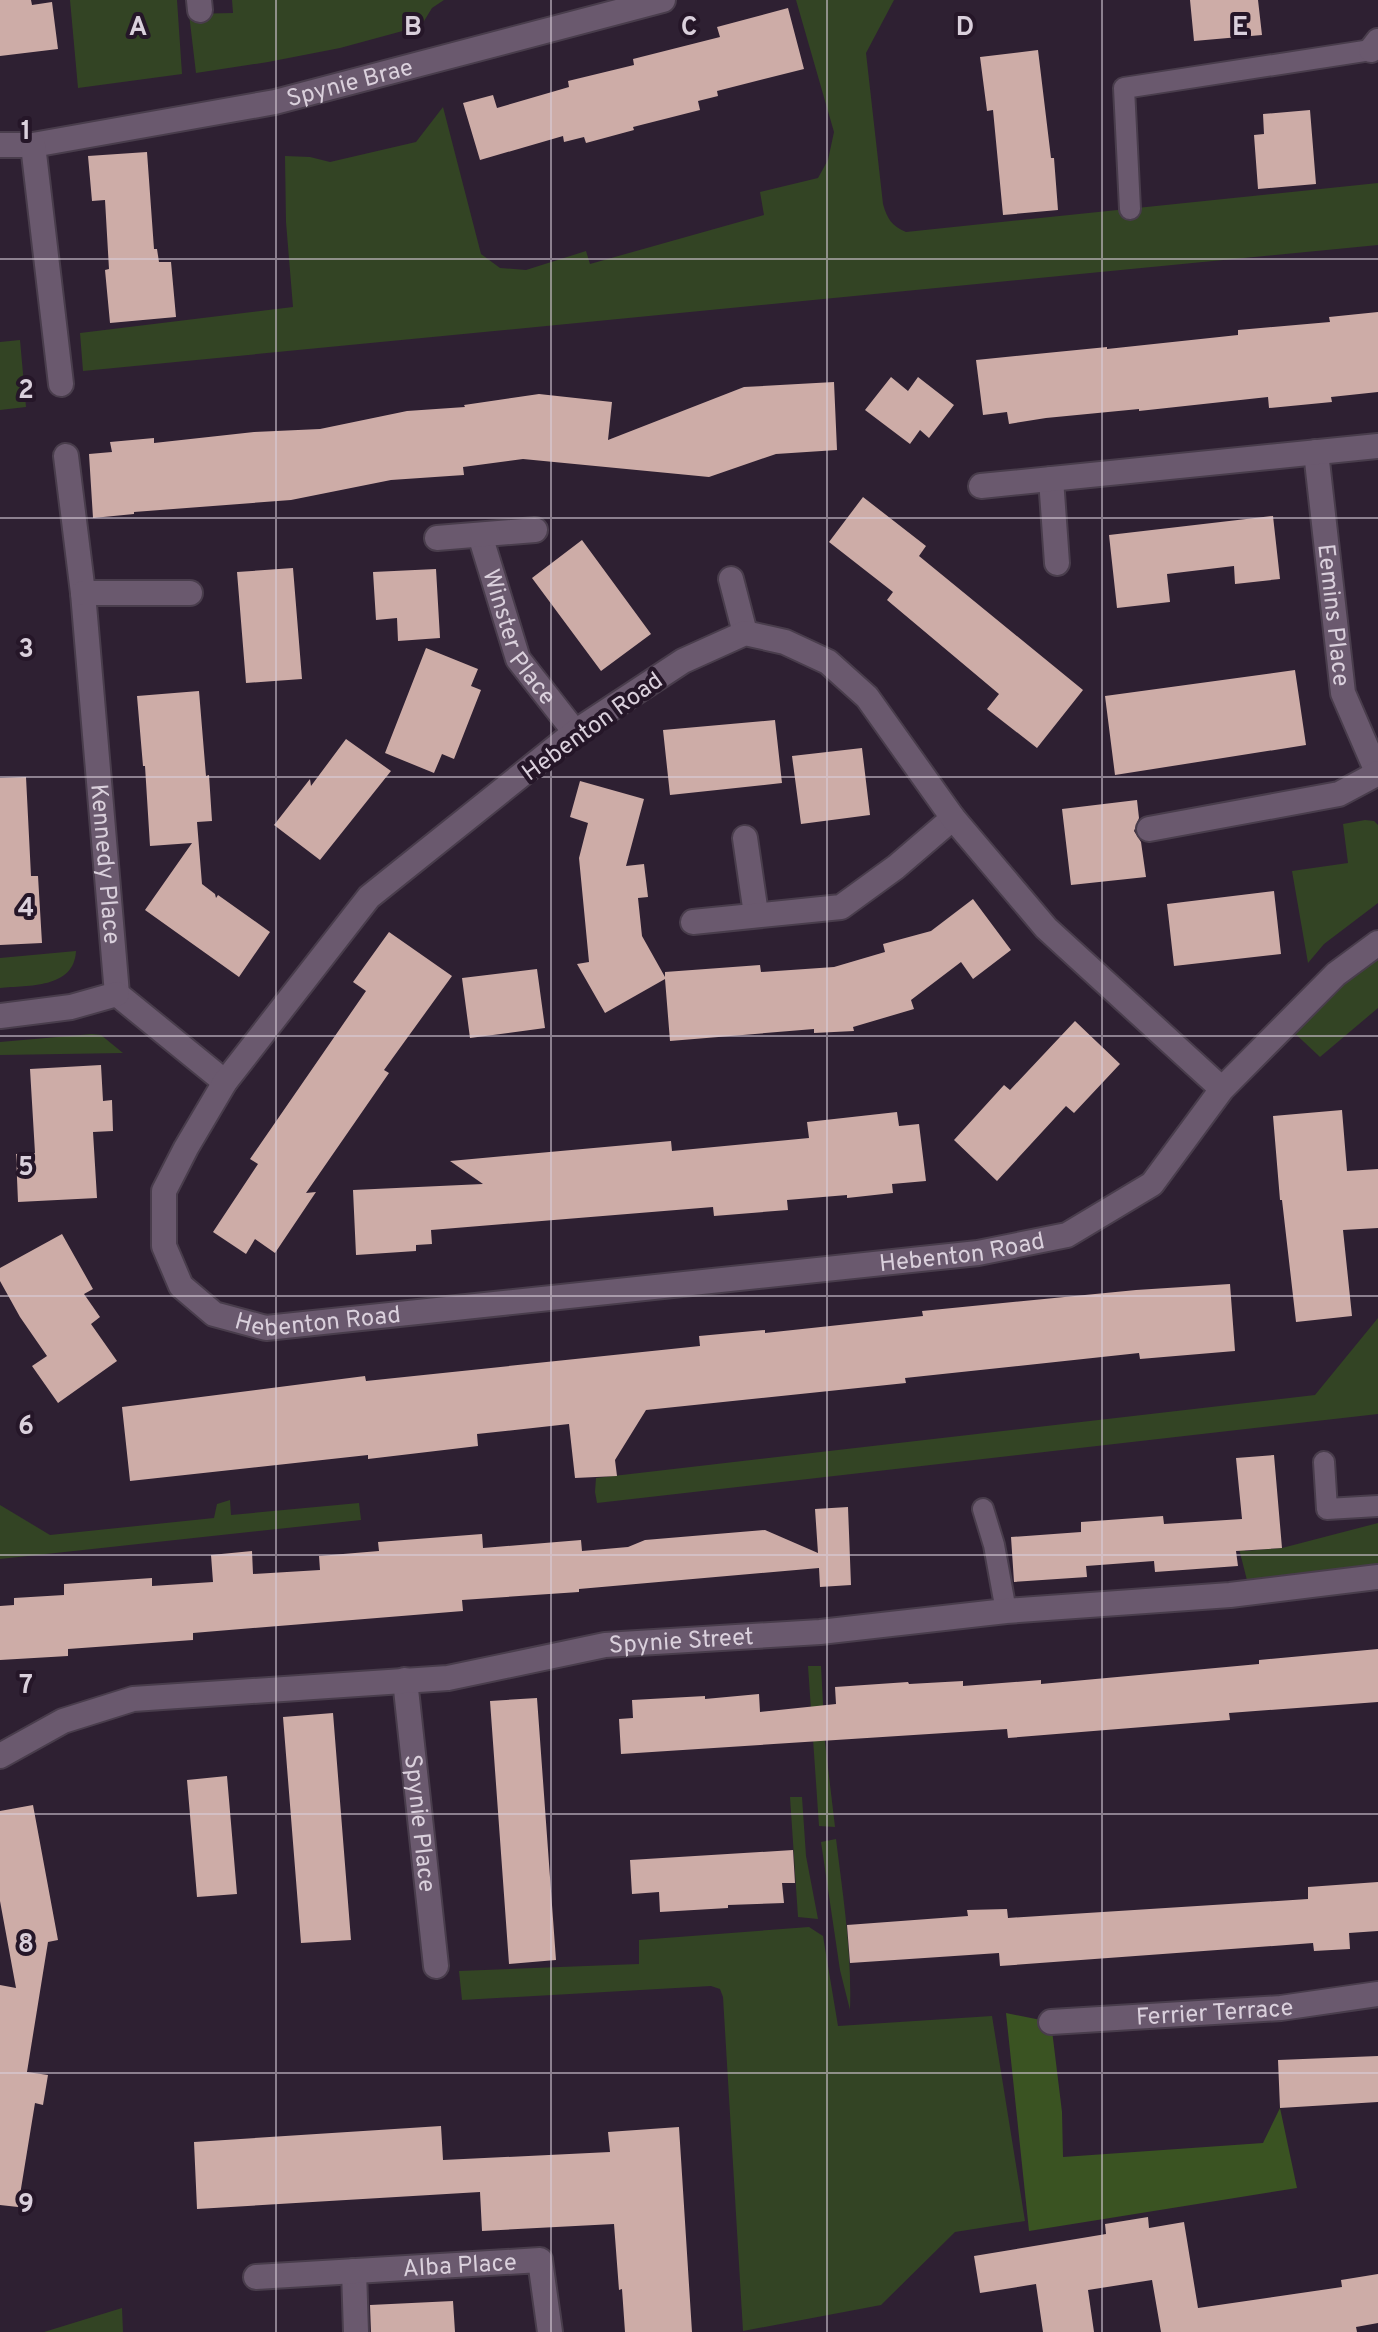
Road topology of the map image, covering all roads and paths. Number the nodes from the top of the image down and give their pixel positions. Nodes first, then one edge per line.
1 (663, 0) edge
2 (1374, 46) edge
3 (0, 145) edge
4 (33, 145) junction
5 (1130, 209) dead end
6 (61, 384) dead end
7 (1378, 446) edge
8 (1316, 452) junction
9 (66, 456) dead end
10 (1051, 479) junction
11 (981, 486) dead end
12 (535, 530) dead end
13 (480, 535) junction
14 (437, 538) dead end
15 (1057, 563) dead end
16 (731, 579) dead end
17 (83, 593) junction
18 (190, 593) dead end
19 (745, 633) junction
20 (575, 732) junction
21 (1378, 773) edge
22 (953, 818) junction
23 (1149, 829) dead end
24 (745, 838) dead end
25 (756, 914) junction
26 (693, 922) dead end
27 (1378, 943) edge
28 (117, 994) junction
29 (0, 1016) edge
30 (225, 1082) junction
31 (1222, 1089) junction
32 (1324, 1462) dead end
33 (1378, 1506) edge
34 (983, 1509) dead end
35 (1378, 1577) edge
36 (1006, 1611) junction
37 (405, 1680) junction
38 (0, 1756) edge
39 (436, 1966) dead end
40 (1378, 1994) edge
41 (1051, 2022) dead end
42 (354, 2271) junction
43 (256, 2277) dead end
44 (356, 2332) edge
45 (550, 2332) edge

1 - 4 street, Spynie Brae
2 - 5 lane
3 - 4 street, Spynie Brae
4 - 6 street
7 - 8 street
8 - 10 street
8 - 21 street, Eemins Place
9 - 17 street, Kennedy Place
10 - 11 street
10 - 15 street
12 - 13 street, Winster Place
13 - 14 street, Winster Place
13 - 20 street, Winster Place
16 - 19 street
17 - 18 street
17 - 28 street, Kennedy Place
19 - 20 street, Hebenton Road
19 - 22 street
20 - 30 street, Hebenton Road
21 - 23 street, Eemins Place
22 - 25 street
22 - 31 street
24 - 25 street
25 - 26 street
27 - 31 street, Hebenton Road
28 - 29 street
28 - 30 street
30 - 31 street, Hebenton Road
32 - 33 lane
34 - 36 lane
35 - 36 street, Spynie Street
36 - 37 street, Spynie Street
37 - 38 street, Spynie Street
37 - 39 street, Spynie Place
40 - 41 street, Ferrier Terrace
42 - 43 street, Alba Place
42 - 44 street
42 - 45 street, Alba Place

